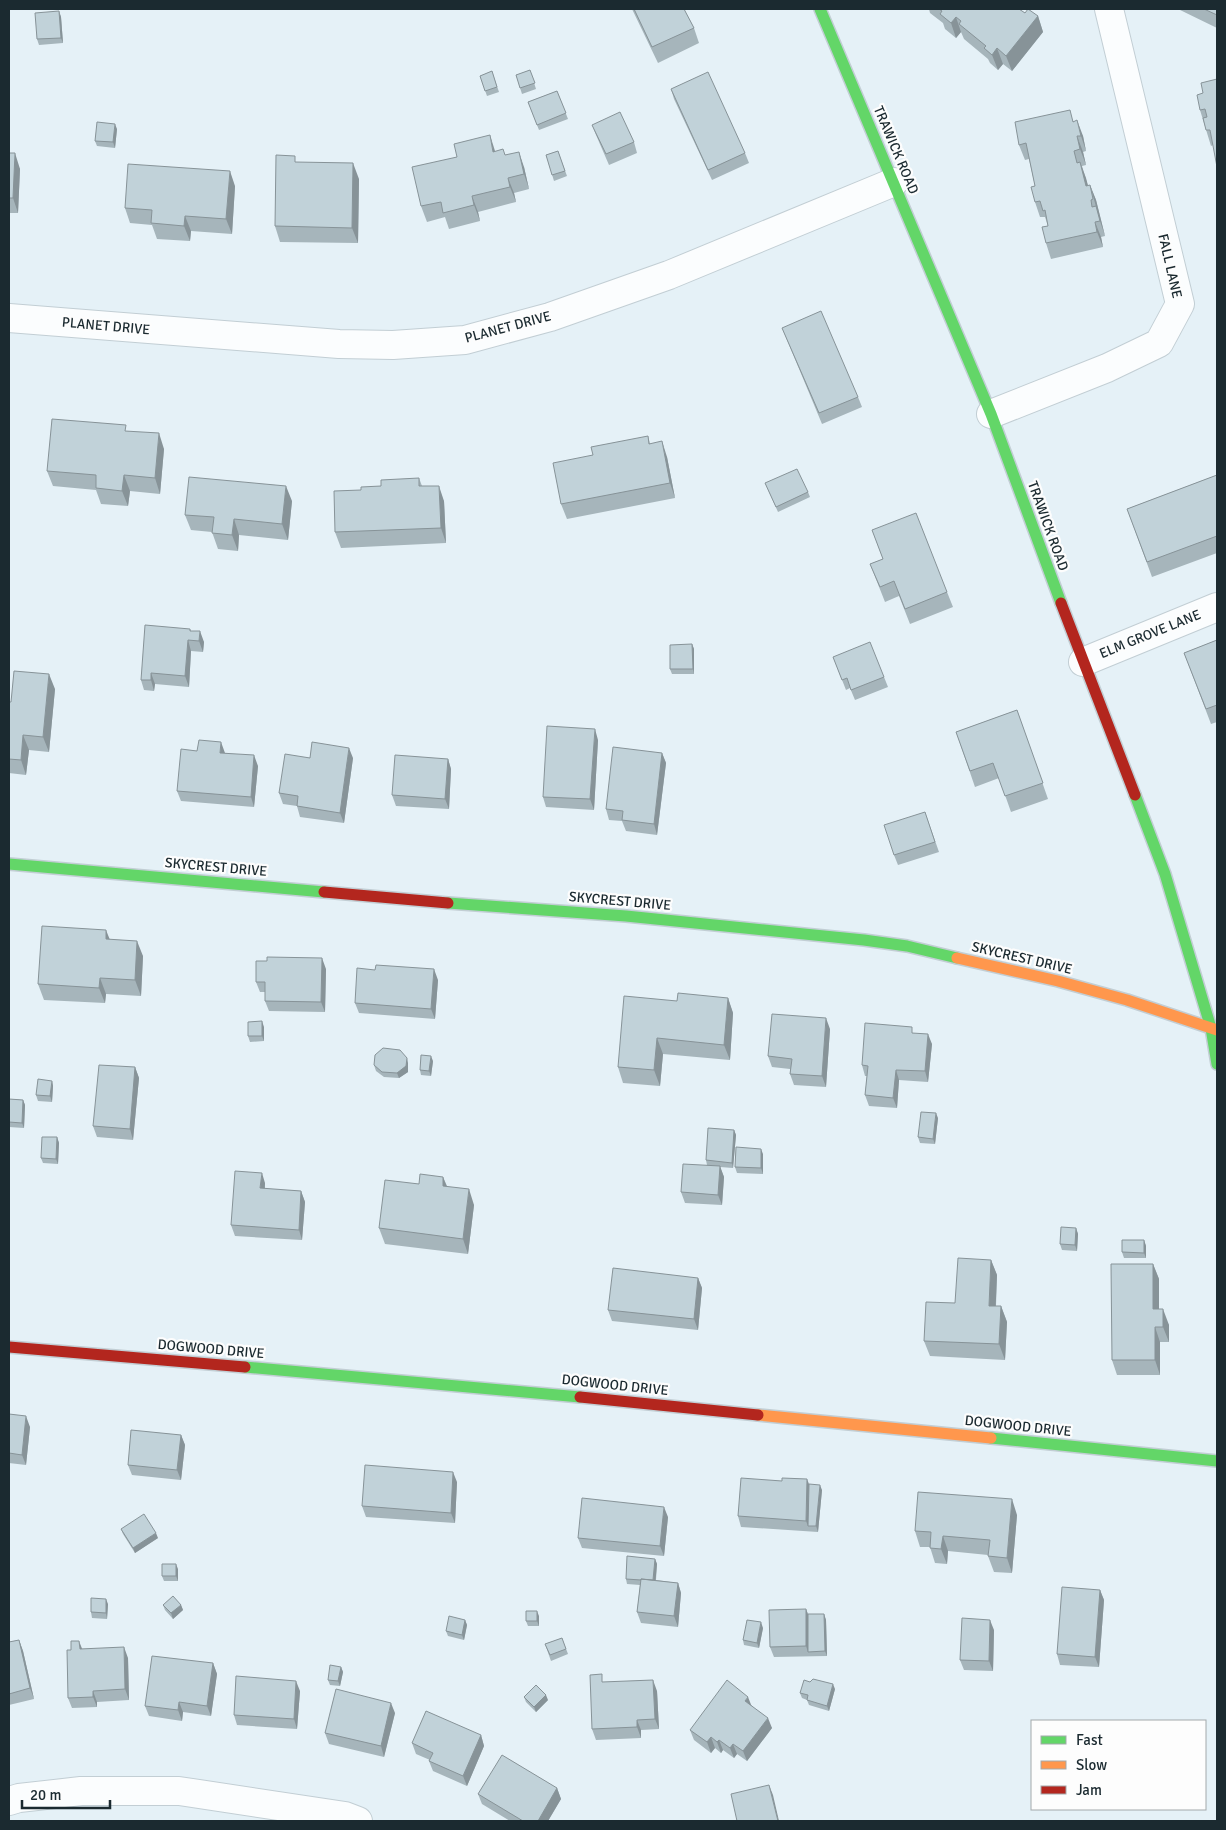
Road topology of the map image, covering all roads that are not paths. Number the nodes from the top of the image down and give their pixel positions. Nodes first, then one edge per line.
1 (820, 9) edge
2 (1109, 9) edge
3 (894, 182) junction
4 (9, 318) edge
5 (991, 414) junction
6 (1217, 607) edge
7 (1083, 662) junction
8 (9, 864) edge
9 (1214, 1029) edge
10 (1217, 1064) edge
11 (9, 1347) edge
12 (1217, 1461) edge
13 (18, 1807) edge
14 (358, 1821) edge

1 - 3 street, TRAWICK ROAD
2 - 5 street, FALL LANE
3 - 4 street, PLANET DRIVE
3 - 5 street, TRAWICK ROAD
5 - 7 street, TRAWICK ROAD
6 - 7 street, ELM GROVE LANE
7 - 9 street, TRAWICK ROAD
8 - 9 street, SKYCREST DRIVE
9 - 10 street, TRAWICK ROAD
11 - 12 street, DOGWOOD DRIVE
13 - 14 street

